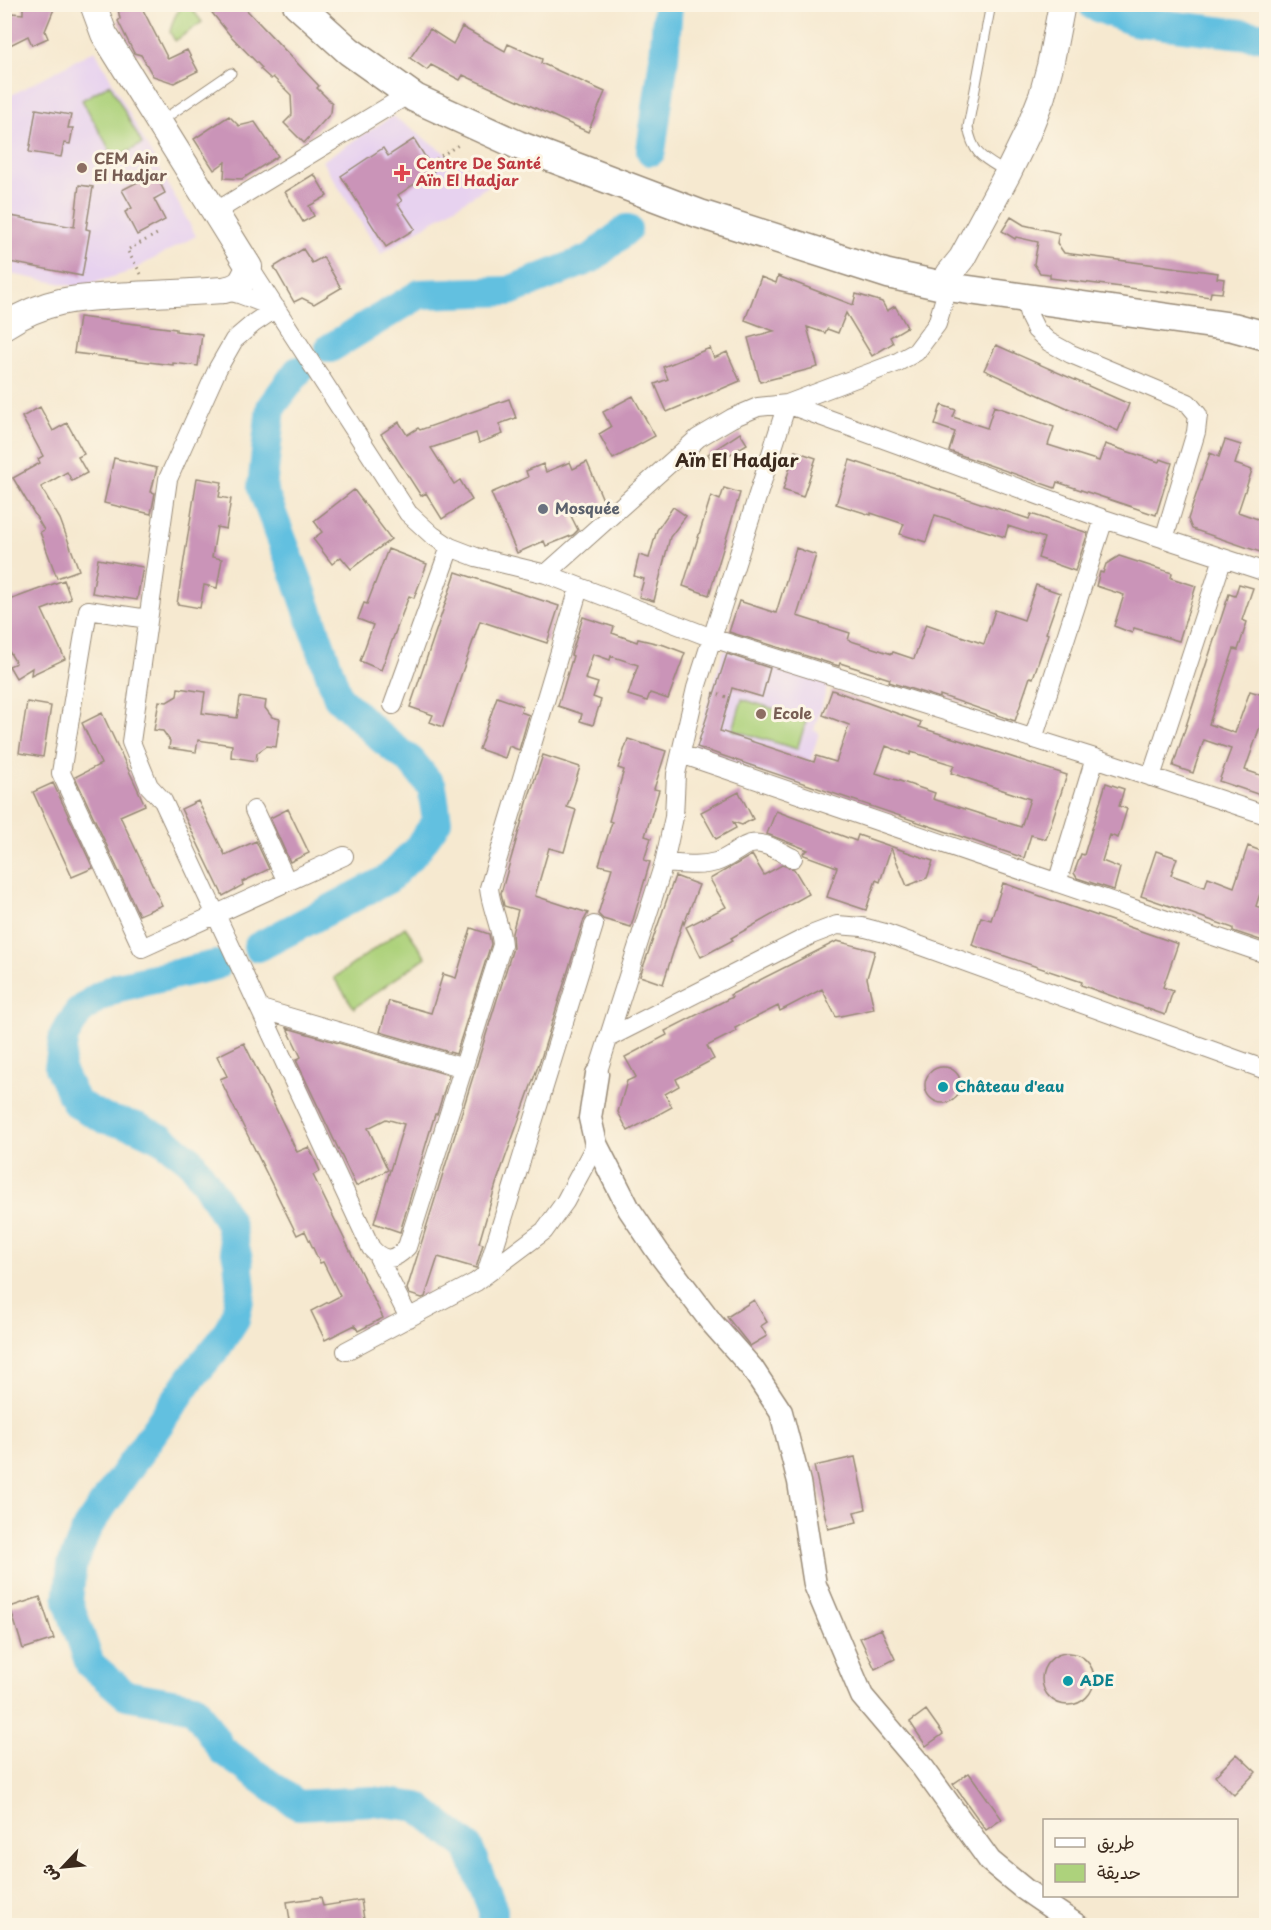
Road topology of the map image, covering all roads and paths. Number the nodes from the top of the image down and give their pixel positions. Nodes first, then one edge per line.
1 (93, 4) edge
2 (297, 4) edge
3 (991, 4) edge
4 (1062, 4) edge
5 (231, 73) dead end
6 (409, 94) junction
7 (159, 122) junction
8 (1008, 173) junction
9 (215, 212) junction
10 (159, 233) dead end
11 (249, 267) junction
12 (948, 287) junction
13 (224, 290) junction
14 (152, 294) junction
15 (1024, 297) junction
16 (276, 308) junction
17 (4, 326) edge
18 (1266, 336) edge
19 (786, 404) junction
20 (1104, 519) junction
21 (1164, 539) junction
22 (450, 547) junction
23 (1223, 558) junction
24 (1266, 572) edge
25 (546, 574) junction
26 (579, 588) junction
27 (148, 618) junction
28 (712, 638) junction
29 (393, 705) dead end
30 (1033, 739) junction
31 (681, 754) junction
32 (1095, 758) junction
33 (1151, 777) junction
34 (254, 810) dead end
35 (1266, 815) edge
36 (344, 856) dead end
37 (793, 858) dead end
38 (664, 863) junction
39 (287, 882) junction
40 (1057, 884) junction
41 (215, 915) junction
42 (594, 925) dead end
43 (1266, 954) edge
44 (261, 1009) junction
45 (608, 1038) junction
46 (464, 1068) junction
47 (1266, 1070) edge
48 (597, 1074) joint
49 (596, 1144) junction
50 (378, 1257) junction
51 (486, 1274) junction
52 (409, 1318) junction
53 (346, 1351) dead end
54 (1078, 1926) edge

1 - 7 main road
2 - 6 main road
3 - 8 lane
4 - 8 main road
5 - 7 lane
6 - 9 street
6 - 12 main road
7 - 9 main road
8 - 12 main road
9 - 11 main road
10 - 14 path
11 - 13 main road
11 - 16 street
12 - 15 main road
12 - 19 street
13 - 14 main road
13 - 16 street
14 - 17 main road
15 - 18 main road
15 - 21 street
16 - 22 street
16 - 27 street
19 - 20 street
19 - 25 street
19 - 28 street
20 - 21 street
20 - 30 street
21 - 23 street
22 - 25 street
22 - 29 street
23 - 24 street
23 - 33 street
25 - 26 street
26 - 28 street
26 - 46 street
27 - 41 street
27 - 41 street
28 - 30 street
28 - 31 street
30 - 32 street
31 - 38 street
31 - 40 street
32 - 33 street
32 - 40 street
33 - 35 street
34 - 39 street
36 - 39 street
37 - 38 street
38 - 45 street
39 - 41 street
40 - 43 street
41 - 44 street
42 - 51 street
44 - 46 street
44 - 50 street
45 - 47 street
45 - 48 street
46 - 50 street
48 - 49 street
49 - 51 street
49 - 54 street
50 - 52 street
51 - 52 street
52 - 53 street

